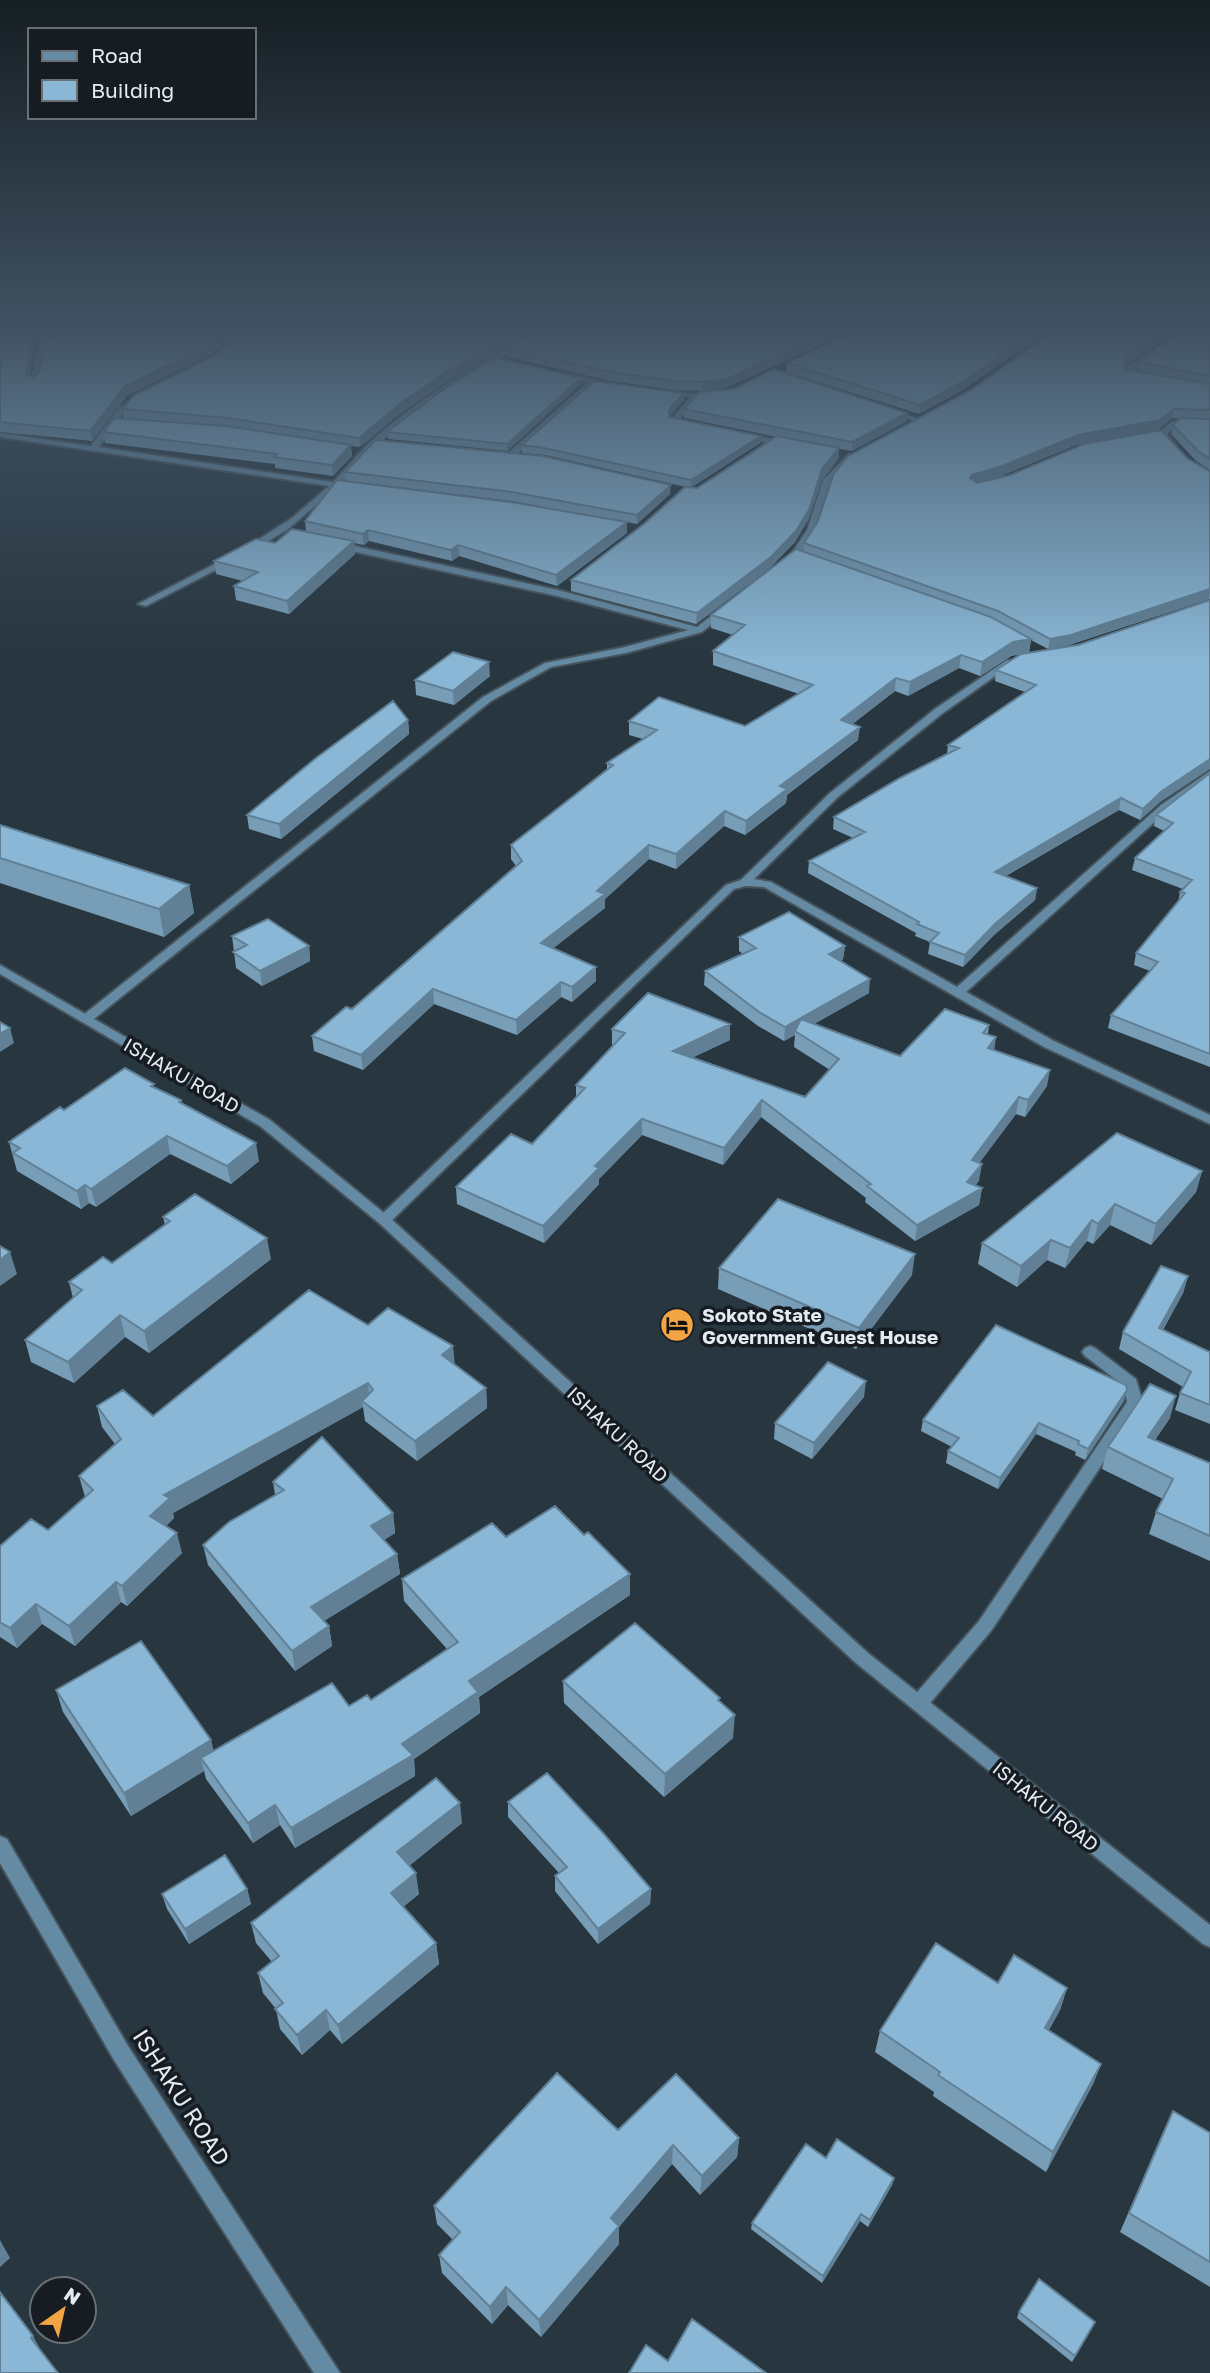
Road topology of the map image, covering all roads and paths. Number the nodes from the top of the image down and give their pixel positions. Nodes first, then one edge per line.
1 (42, 441) edge
2 (99, 441) edge
3 (377, 441) edge
4 (527, 441) edge
5 (768, 441) edge
6 (1168, 441) edge
7 (774, 442) junction
8 (374, 443) junction
9 (386, 444) edge
10 (800, 446) edge
11 (94, 448) junction
12 (763, 449) edge
13 (1176, 449) edge
14 (351, 451) edge
15 (862, 451) edge
16 (364, 453) junction
17 (499, 454) edge
18 (838, 454) edge
19 (511, 455) junction
20 (851, 456) junction
21 (522, 457) edge
22 (334, 485) junction
23 (362, 488) edge
24 (281, 532) junction
25 (294, 535) edge
26 (320, 541) edge
27 (794, 556) junction
28 (806, 561) edge
29 (773, 573) edge
30 (569, 585) edge
31 (558, 593) junction
32 (143, 604) dead end
33 (731, 606) edge
34 (699, 630) junction
35 (1025, 658) edge
36 (1210, 774) edge
37 (745, 882) junction
38 (0, 969) edge
39 (958, 992) junction
40 (86, 1019) junction
41 (1210, 1120) edge
42 (384, 1220) junction
43 (1090, 1352) dead end
44 (919, 1703) junction
45 (0, 1845) edge
46 (1210, 1937) edge
47 (327, 2373) edge

1 - 11 street
2 - 11 street
3 - 8 street
4 - 19 street
5 - 7 street
6 - 13 street
7 - 10 street
7 - 12 street
8 - 9 street
8 - 16 street
11 - 22 street
14 - 16 street
15 - 20 street
16 - 22 street
17 - 19 street
18 - 20 street
19 - 21 street
20 - 27 street
22 - 23 street
22 - 24 street
24 - 25 street
24 - 32 street
26 - 31 street
27 - 28 street
27 - 29 street
30 - 31 street
31 - 34 street
33 - 34 street
34 - 40 street
35 - 37 street
36 - 39 street
37 - 39 street
37 - 42 street
38 - 40 street, ISHAKU ROAD
39 - 41 street
40 - 42 street, ISHAKU ROAD
42 - 44 street, ISHAKU ROAD
43 - 44 street
44 - 46 street, ISHAKU ROAD
45 - 47 street, ISHAKU ROAD

